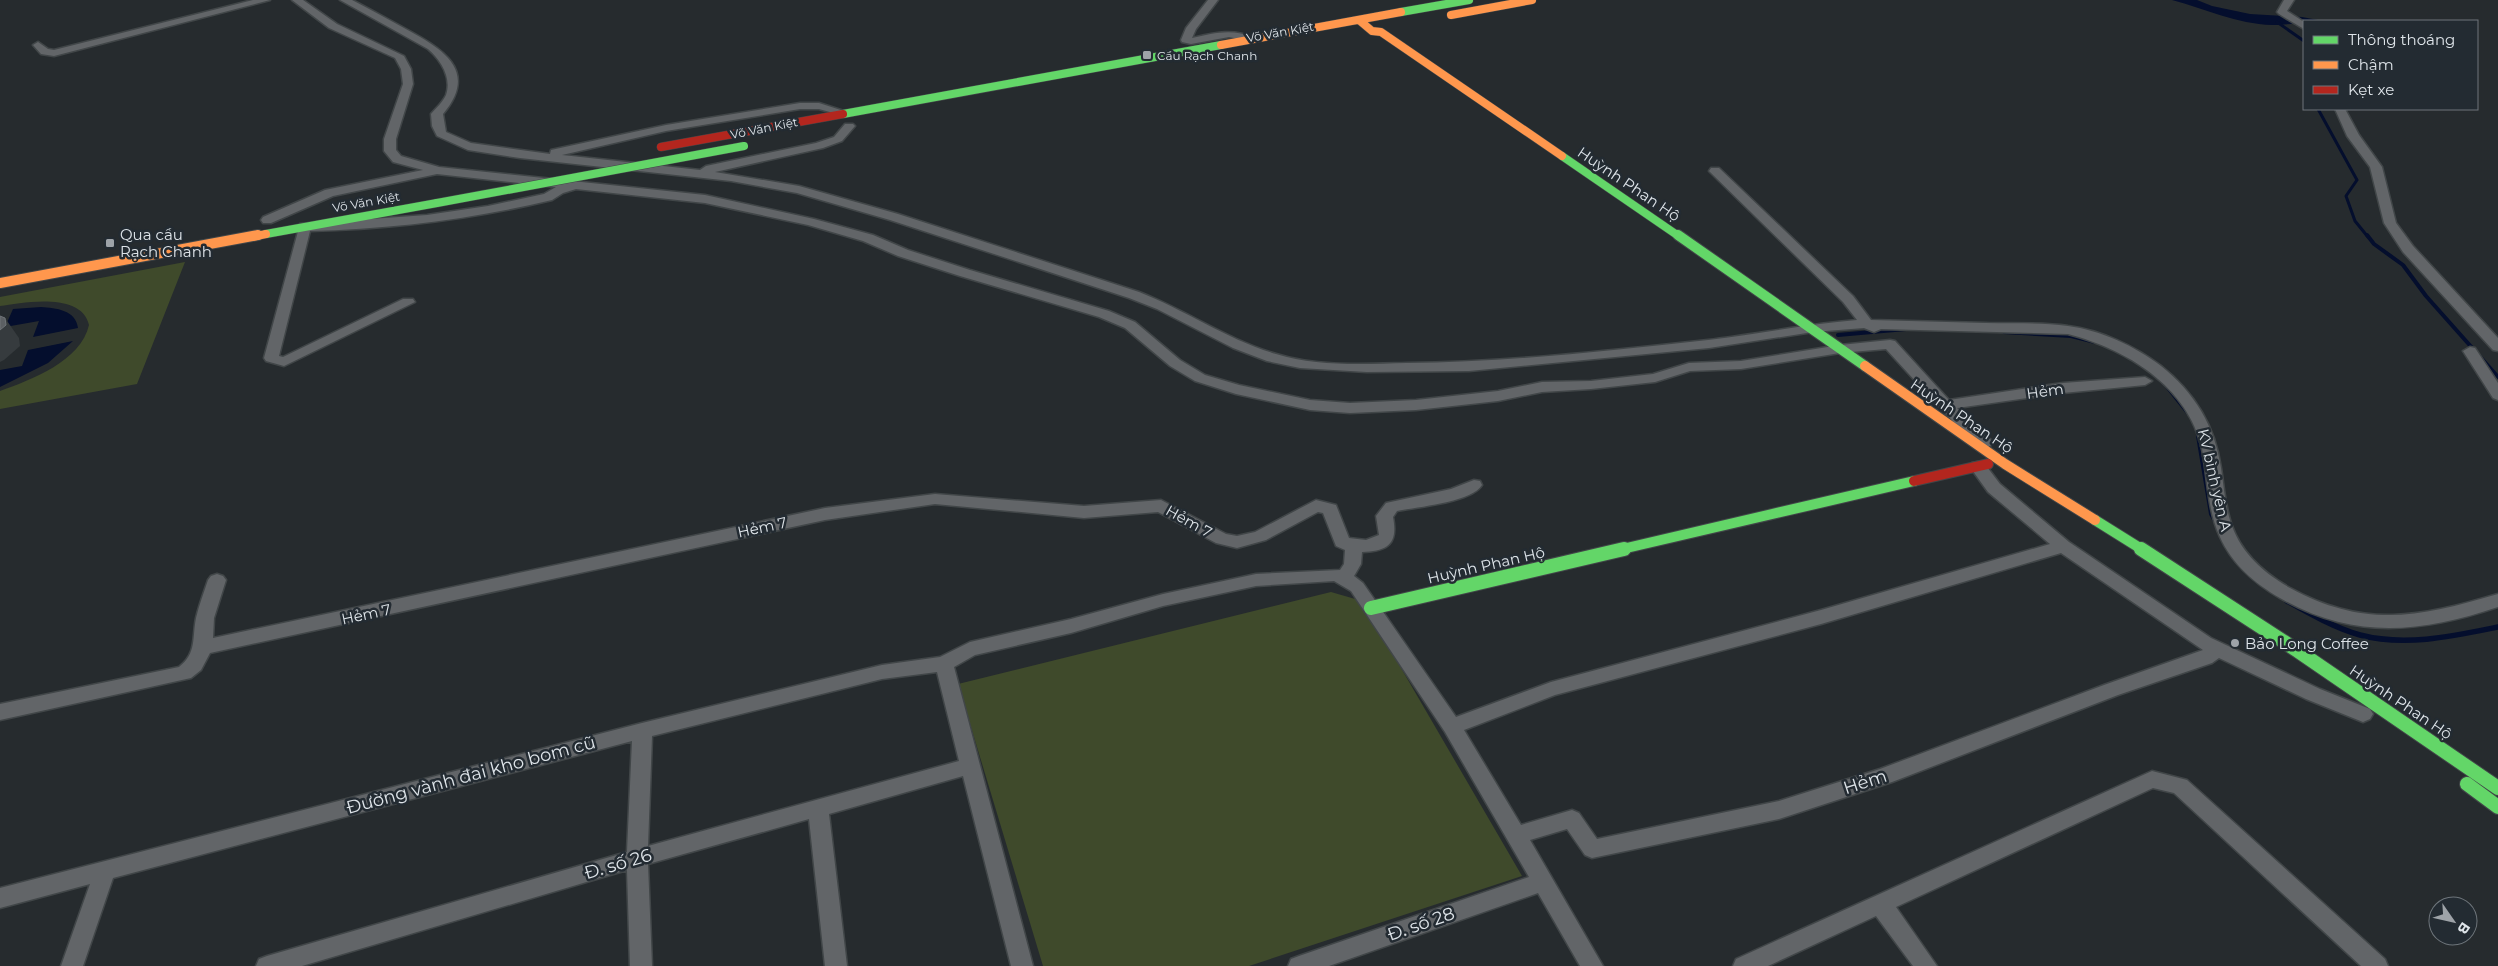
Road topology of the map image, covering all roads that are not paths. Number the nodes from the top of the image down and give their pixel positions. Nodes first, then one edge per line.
1 (265, 0) edge
2 (297, 0) edge
3 (345, 0) edge
4 (1213, 0) edge
5 (1469, 0) edge
6 (1532, 0) edge
7 (2288, 0) edge
8 (1359, 20) junction
9 (2303, 25) edge
10 (1371, 30) junction
11 (1250, 40) junction
12 (38, 45) dead end
13 (2340, 110) edge
14 (844, 113) junction
15 (916, 113) dead end
16 (854, 125) joint
17 (824, 131) dead end
18 (748, 146) dead end
19 (656, 148) dead end
20 (623, 154) dead end
21 (542, 165) junction
22 (438, 171) junction
23 (1715, 171) dead end
24 (466, 172) joint
25 (697, 172) junction
26 (578, 184) junction
27 (459, 185) dead end
28 (315, 211) dead end
29 (262, 221) joint
30 (305, 227) junction
31 (1670, 245) dead end
32 (0, 283) edge
33 (408, 302) dead end
34 (1756, 304) dead end
35 (1870, 325) junction
36 (1813, 328) junction
37 (1796, 331) junction
38 (1888, 342) junction
39 (2498, 347) edge
40 (1833, 350) junction
41 (2470, 351) dead end
42 (2145, 381) dead end
43 (2498, 395) edge
44 (1945, 405) junction
45 (2004, 464) junction
46 (1983, 465) junction
47 (1474, 485) dead end
48 (2096, 535) dead end
49 (2063, 546) junction
50 (1354, 547) junction
51 (1343, 577) junction
52 (217, 580) dead end
53 (2498, 600) edge
54 (1371, 608) junction
55 (202, 648) junction
56 (2218, 650) junction
57 (944, 664) junction
58 (2322, 686) dead end
59 (0, 712) edge
60 (2367, 716) joint
61 (1452, 727) junction
62 (642, 731) junction
63 (971, 766) junction
64 (2457, 777) dead end
65 (2498, 788) edge
66 (2498, 807) edge
67 (818, 809) junction
68 (1515, 836) junction
69 (637, 858) junction
70 (104, 871) junction
71 (1543, 882) junction
72 (0, 898) edge
73 (1880, 903) junction
74 (72, 966) edge
75 (267, 966) edge
76 (641, 966) edge
77 (836, 966) edge
78 (1022, 966) edge
79 (1299, 966) edge
80 (1592, 966) edge
81 (1744, 966) edge
82 (1926, 966) edge
83 (2377, 966) edge

1 - 12 street
2 - 22 street
3 - 21 street
4 - 11 street
5 - 8 street, Võ Văn Kiệt
6 - 10 street, Võ Văn Kiệt
7 - 9 street
8 - 10 street
8 - 11 street, Võ Văn Kiệt
10 - 15 street, Võ Văn Kiệt
10 - 31 street, Huỳnh Phan Hộ
10 - 36 street, Huỳnh Phan Hộ
11 - 14 street, Võ Văn Kiệt
13 - 39 street
14 - 19 street, Võ Văn Kiệt
14 - 21 street
16 - 17 street
16 - 25 street
18 - 30 street, Võ Văn Kiệt, bridge
20 - 21 street
21 - 25 street
21 - 27 street
22 - 24 street
22 - 29 street
23 - 35 street
24 - 26 street
25 - 37 street, KV bình yên A
26 - 30 street
26 - 40 street
28 - 29 street, Võ Văn Kiệt
30 - 32 street, Võ Văn Kiệt
30 - 33 street
34 - 37 street, Huỳnh Phan Hộ
35 - 36 street, KV bình yên A
35 - 38 street
35 - 53 street, KV bình yên A
36 - 37 street, KV bình yên A
36 - 40 street, Huỳnh Phan Hộ
37 - 40 street, Huỳnh Phan Hộ
38 - 40 street
38 - 44 street
40 - 45 street, Huỳnh Phan Hộ
40 - 46 street, Huỳnh Phan Hộ
41 - 43 street
42 - 44 street, Hẻm
44 - 45 street
45 - 46 street
45 - 65 street, Huỳnh Phan Hộ
46 - 48 street, Huỳnh Phan Hộ
46 - 49 street
46 - 54 street, Huỳnh Phan Hộ
47 - 50 street
49 - 56 street
49 - 61 street
50 - 51 street
50 - 55 street, Hẻm 7
51 - 54 street
51 - 57 street
52 - 55 street
54 - 61 street
55 - 59 street
56 - 60 street
56 - 68 street, Hẻm
57 - 62 street, Đường vành đai kho bom cũ
57 - 63 street
58 - 60 street, Huỳnh Phan Hộ
61 - 68 street
62 - 69 street
62 - 70 street, Đường vành đai kho bom cũ
63 - 67 street, Đ. số 26
63 - 78 street
64 - 66 street
67 - 69 street, Đ. số 26
67 - 77 street
68 - 71 street
69 - 75 street, Đ. số 26
69 - 76 street
70 - 72 street, Đường vành đai kho bom cũ
70 - 74 street
71 - 79 street, Đ. số 28
71 - 80 street
73 - 81 street
73 - 82 street
73 - 83 street

